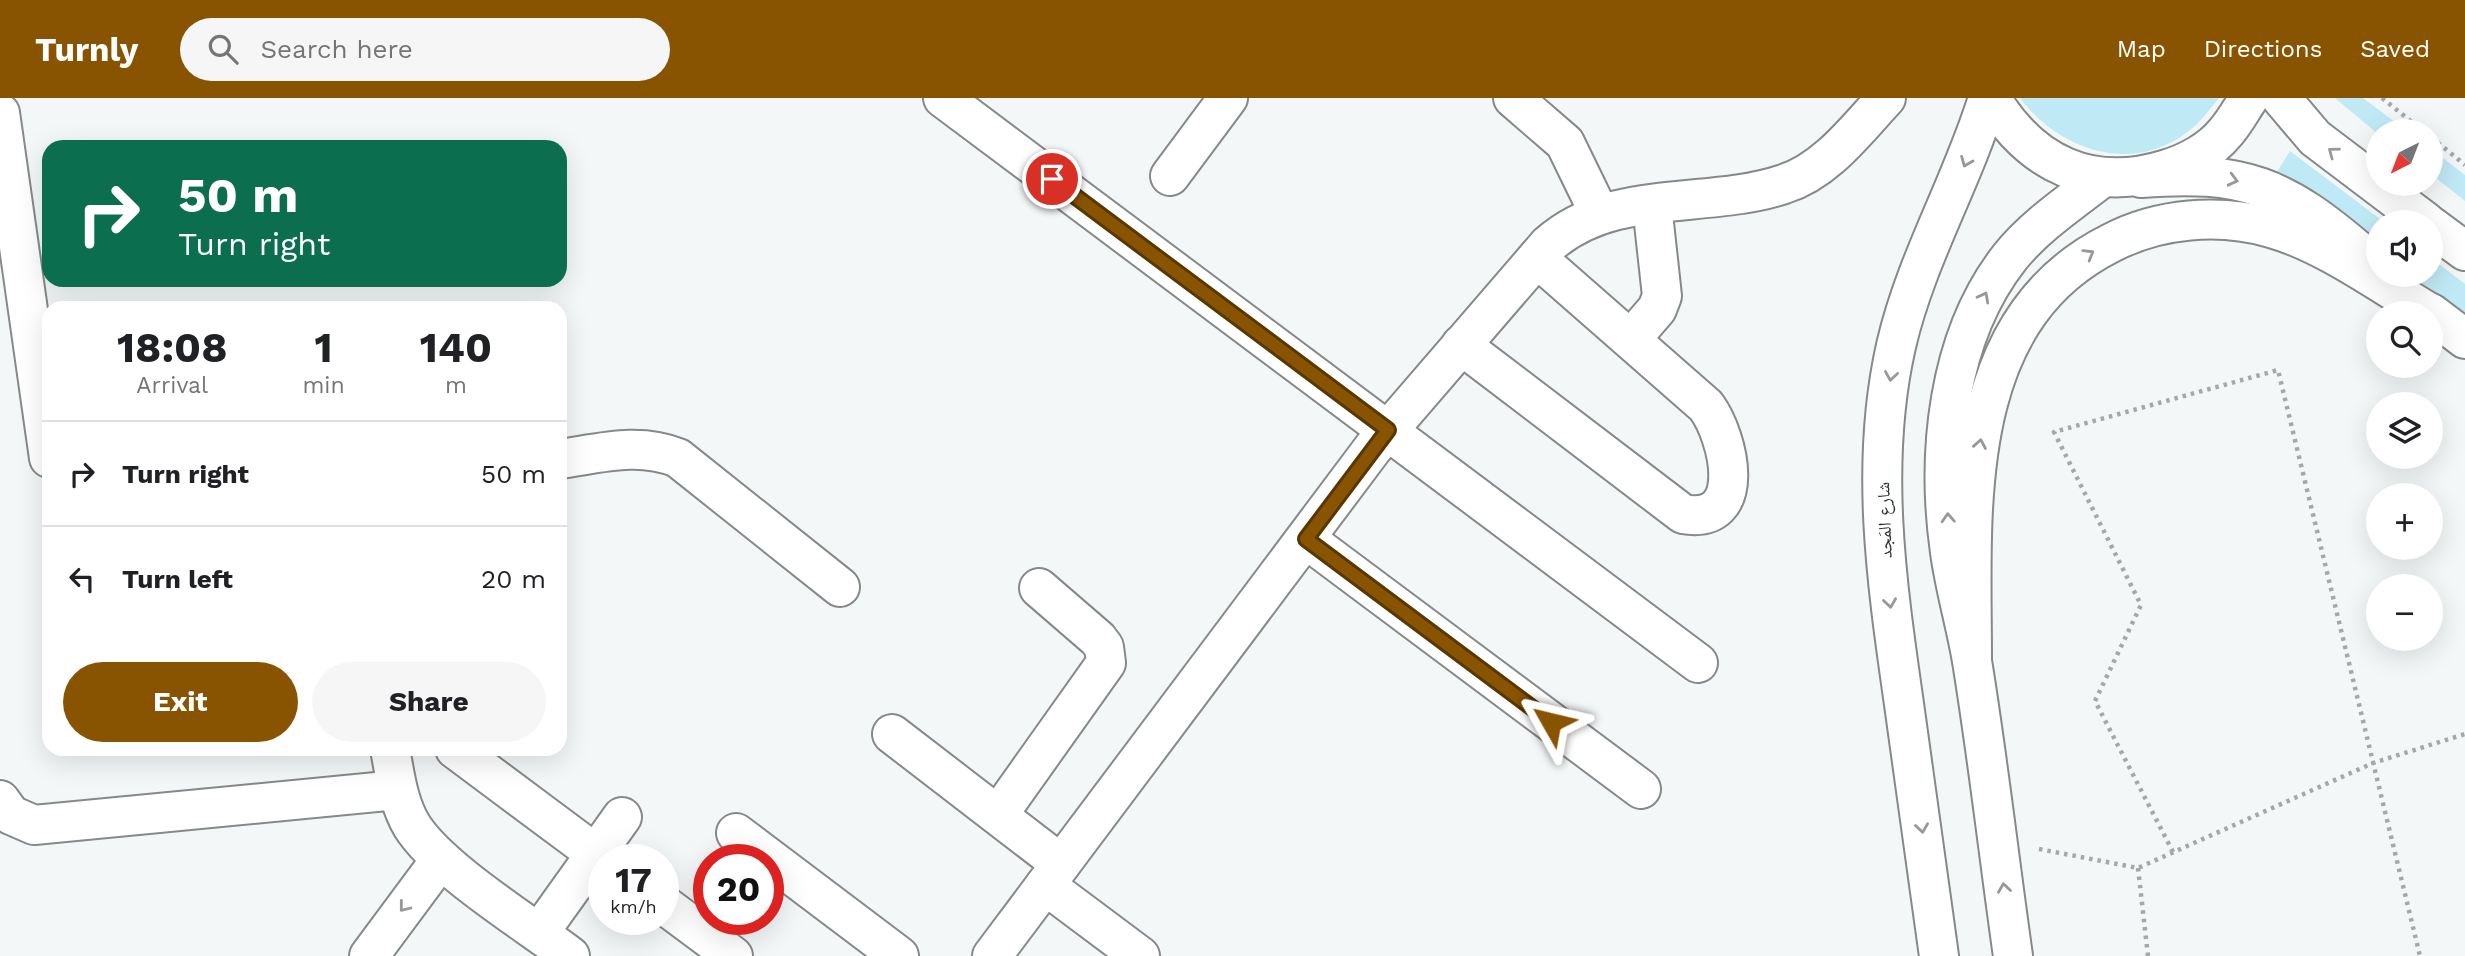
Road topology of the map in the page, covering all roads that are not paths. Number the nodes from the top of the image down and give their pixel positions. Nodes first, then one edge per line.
1 (1228, 98) edge
2 (1513, 98) edge
3 (1886, 98) edge
4 (1990, 98) edge
5 (2249, 98) edge
6 (2281, 98) edge
7 (959, 103) edge
8 (0, 113) edge
9 (1170, 176) dead end
10 (2102, 178) junction
11 (2141, 178) junction
12 (1652, 205) junction
13 (2410, 210) edge
14 (1600, 213) junction
15 (2443, 235) edge
16 (2465, 251) edge
17 (1536, 258) junction
18 (2366, 258) edge
19 (2400, 287) edge
20 (2409, 301) edge
21 (2416, 301) edge
22 (2443, 323) edge
23 (1631, 339) junction
24 (2465, 340) edge
25 (1461, 345) junction
26 (42, 409) edge
27 (1388, 430) junction
28 (567, 458) edge
29 (1306, 539) junction
30 (840, 586) dead end
31 (1039, 588) dead end
32 (1972, 659) junction
33 (1698, 663) dead end
34 (892, 734) dead end
35 (391, 756) edge
36 (464, 756) edge
37 (1641, 789) dead end
38 (397, 790) junction
39 (0, 800) edge
40 (998, 815) junction
41 (622, 817) dead end
42 (736, 833) dead end
43 (607, 844) edge
44 (588, 848) edge
45 (451, 867) junction
46 (588, 872) edge
47 (1053, 875) junction
48 (679, 916) edge
49 (539, 933) junction
50 (369, 956) edge
51 (397, 956) edge
52 (570, 956) edge
53 (733, 956) edge
54 (899, 956) edge
55 (992, 956) edge
56 (1140, 956) edge
57 (1939, 956) edge
58 (2013, 956) edge

1 - 9 main road
2 - 14 main road
3 - 12 main road
4 - 10 main road
4 -> 57 main road, شارع المَجد
5 - 11 main road
13 -> 6 main road
7 - 27 main road
8 - 26 main road
10 - 11 main road
32 -> 10 main road
11 -> 18 main road
12 - 14 main road
12 - 23 main road
14 - 17 main road
15 - 16 main road
17 - 23 main road
17 - 25 main road
19 - 21 main road
32 -> 20 main road
22 - 24 main road
23 - 25 main road
25 - 27 main road
27 - 29 main road
27 - 33 main road
28 - 30 main road
29 - 37 main road
29 - 47 main road
31 - 40 main road
58 -> 32 main road
34 - 40 main road
35 - 38 main road
36 - 44 main road
38 - 39 main road
38 - 45 main road
40 - 47 main road
41 - 43 main road
42 - 54 main road
45 - 49 main road
45 -> 50 main road
45 - 51 main road
46 - 49 main road
47 - 55 main road
47 - 56 main road
48 - 53 main road
49 - 52 main road

